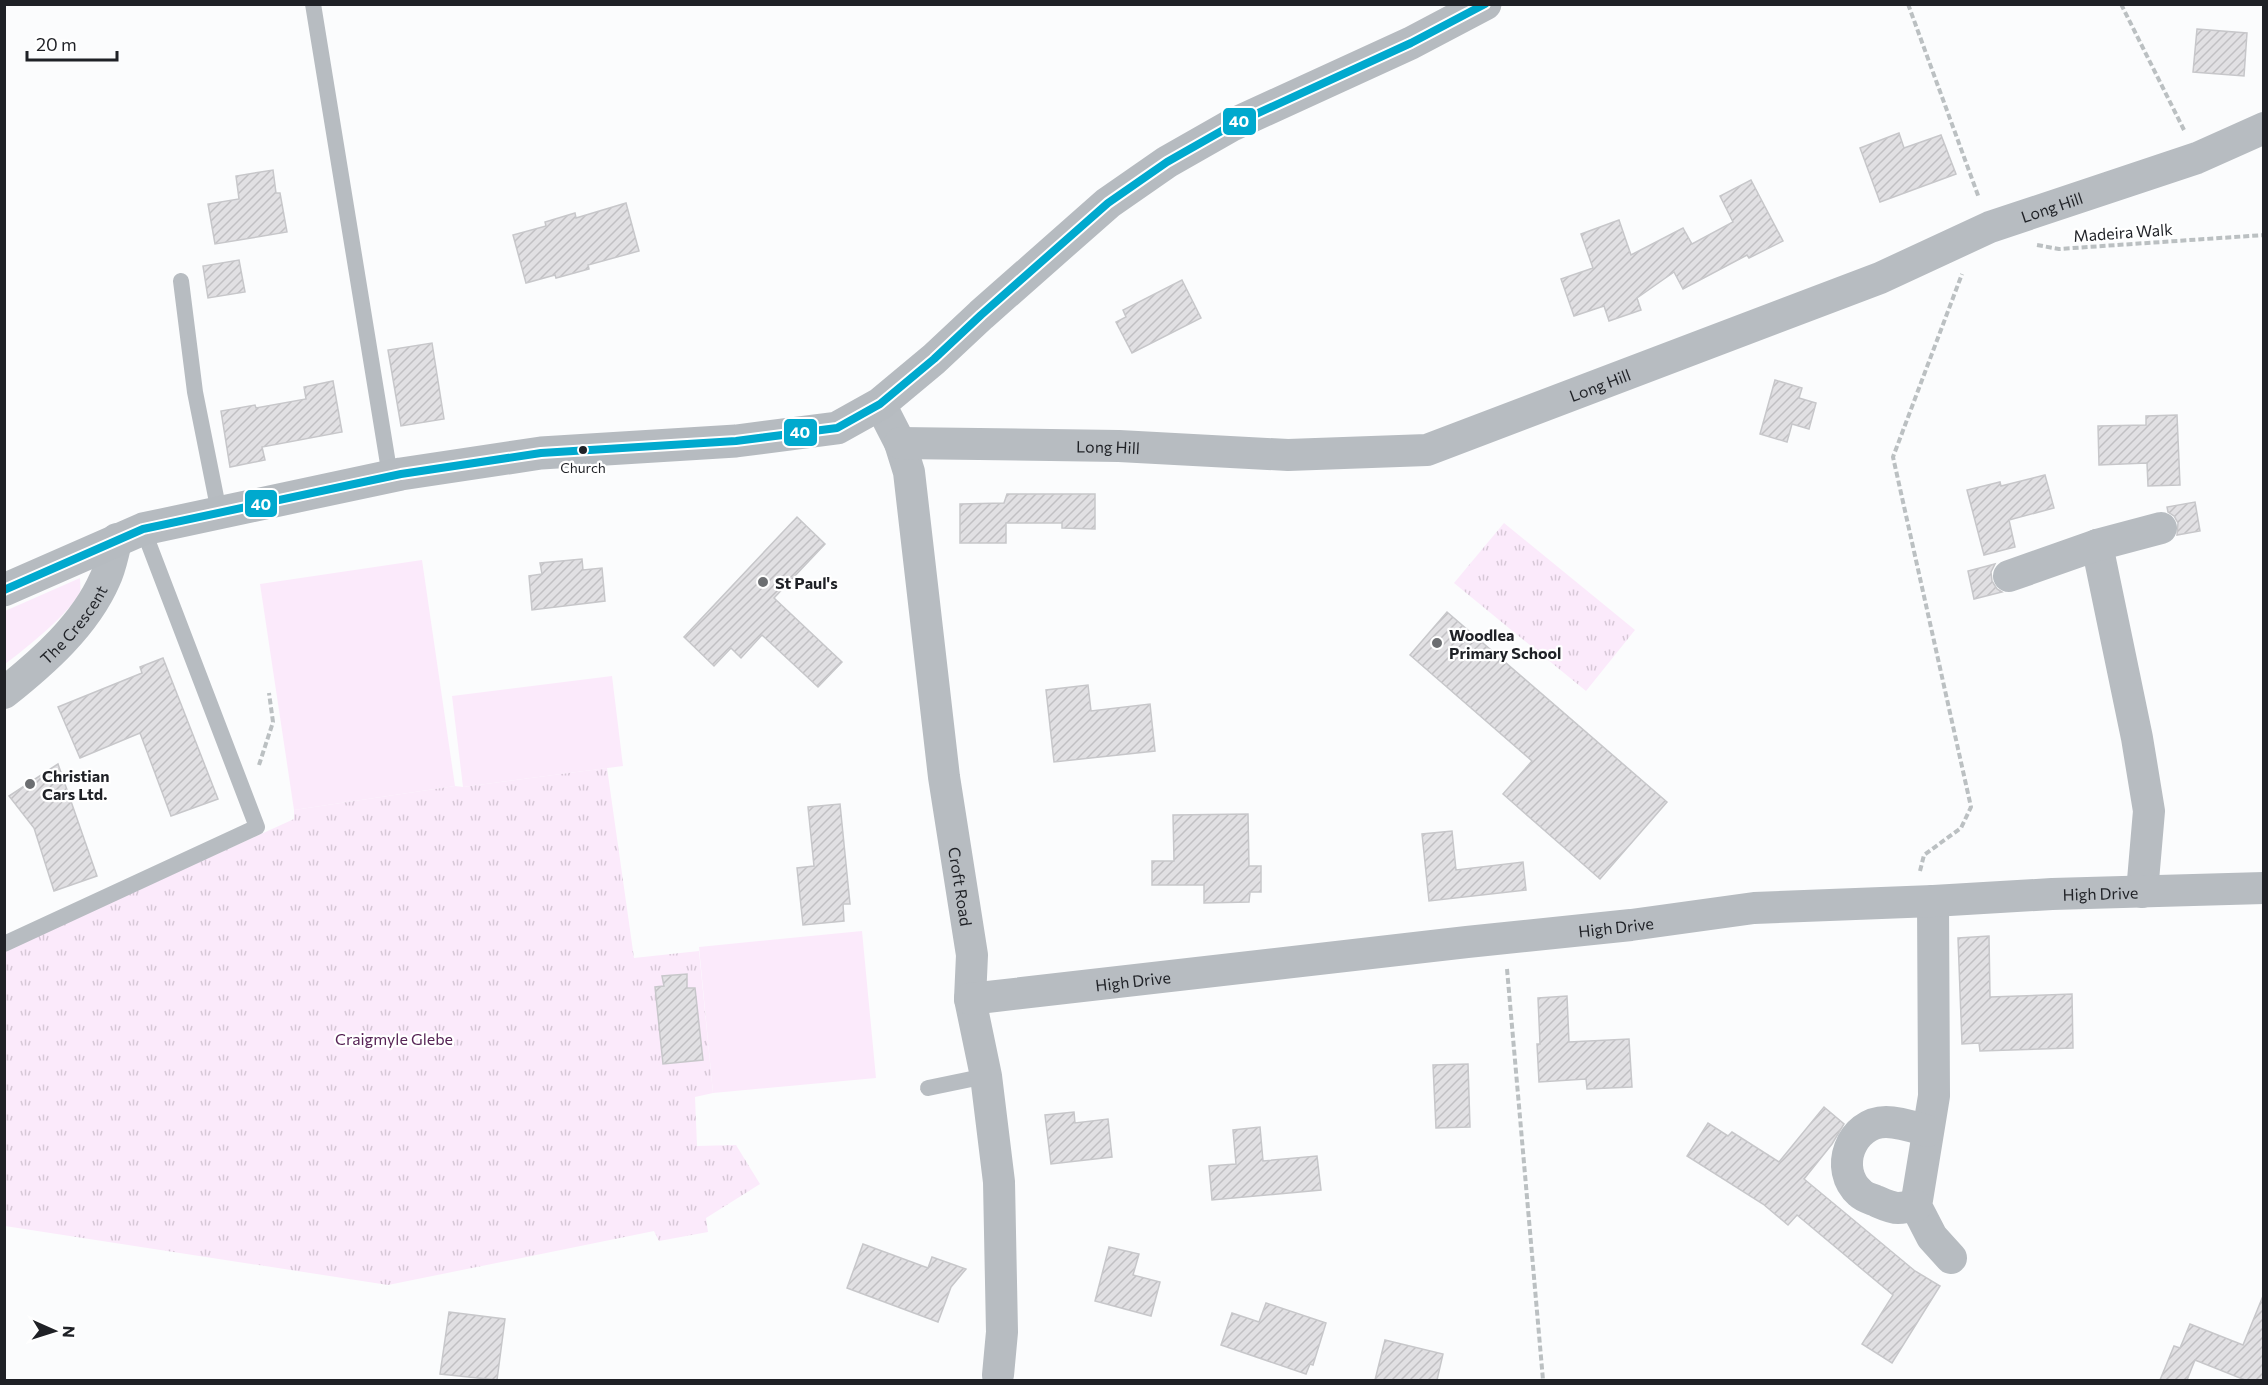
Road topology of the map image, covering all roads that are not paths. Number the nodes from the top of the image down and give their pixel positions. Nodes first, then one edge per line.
1 (313, 4) edge
2 (1485, 4) edge
3 (2264, 128) edge
4 (181, 282) dead end
5 (880, 404) junction
6 (900, 443) junction
7 (390, 476) junction
8 (219, 512) junction
9 (2161, 528) dead end
10 (130, 534) junction
11 (2097, 545) junction
12 (2009, 576) dead end
13 (4, 590) edge
14 (4, 693) edge
15 (2264, 888) edge
16 (2142, 892) junction
17 (1922, 901) junction
18 (4, 944) edge
19 (970, 999) junction
20 (986, 1076) junction
21 (928, 1088) dead end
22 (1927, 1131) junction
23 (1916, 1206) junction
24 (1951, 1258) dead end
25 (994, 1379) edge

1 - 7 lane
2 - 5 street
3 - 6 street, Long Hill
4 - 8 lane
5 - 6 street, Croft Road
5 - 7 street
6 - 19 street, Croft Road
7 - 8 street
8 - 10 street
9 - 11 street
10 - 13 street
10 - 14 street, The Crescent
10 - 18 lane
11 - 12 street
11 - 16 street
15 - 16 street, High Drive
16 - 17 street, High Drive
17 - 19 street, High Drive
17 - 22 street
19 - 20 street, Croft Road
20 - 21 lane
20 - 25 street, Croft Road
22 - 23 street
22 - 23 street
23 - 24 street

